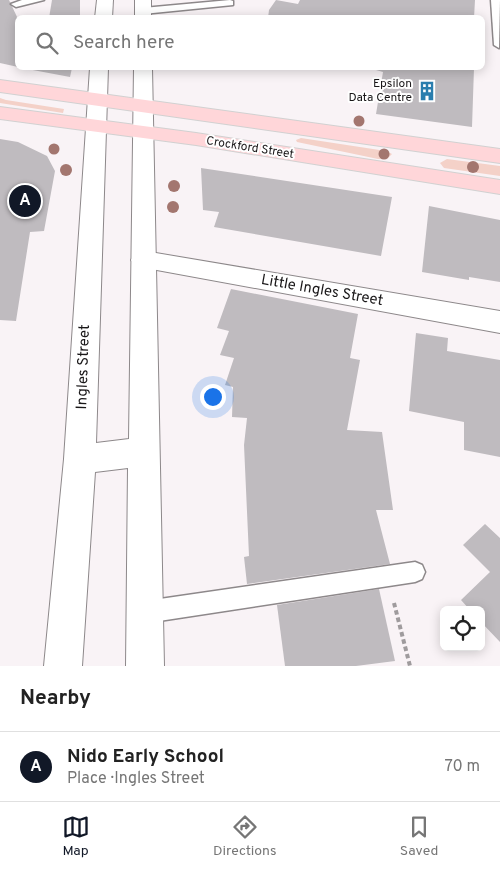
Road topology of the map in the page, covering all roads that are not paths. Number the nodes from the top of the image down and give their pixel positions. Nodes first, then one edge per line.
1 (39, 0) edge
2 (105, 0) edge
3 (496, 0) edge
4 (230, 3) dead end
5 (16, 4) dead end
6 (143, 10) edge
7 (103, 15) edge
8 (499, 45) dead end
9 (99, 70) edge
10 (143, 70) edge
11 (0, 86) edge
12 (0, 113) edge
13 (95, 114) junction
14 (144, 120) junction
15 (416, 144) junction
16 (500, 156) edge
17 (410, 173) junction
18 (500, 187) edge
19 (144, 260) junction
20 (500, 322) edge
21 (143, 452) junction
22 (80, 459) junction
23 (415, 572) dead end
24 (146, 612) junction
25 (63, 666) edge
26 (145, 666) edge

1 - 5 lane
2 - 7 street
3 - 8 lane
4 - 6 lane
9 - 13 street, Ingles Street
10 - 14 street
11 - 13 main road, Crockford Street
12 - 13 main road, Crockford Street
13 - 14 main road, Crockford Street
13 - 22 street, Ingles Street
14 - 15 main road, Crockford Street
14 - 17 main road, Crockford Street
14 - 19 street
15 - 16 main road, Crockford Street
15 - 17 main road
17 - 18 main road, Crockford Street
19 - 20 street, Little Ingles Street
19 - 21 street
21 - 22 street
21 - 24 street
22 - 25 street, Ingles Street
23 - 24 lane
24 - 26 street

